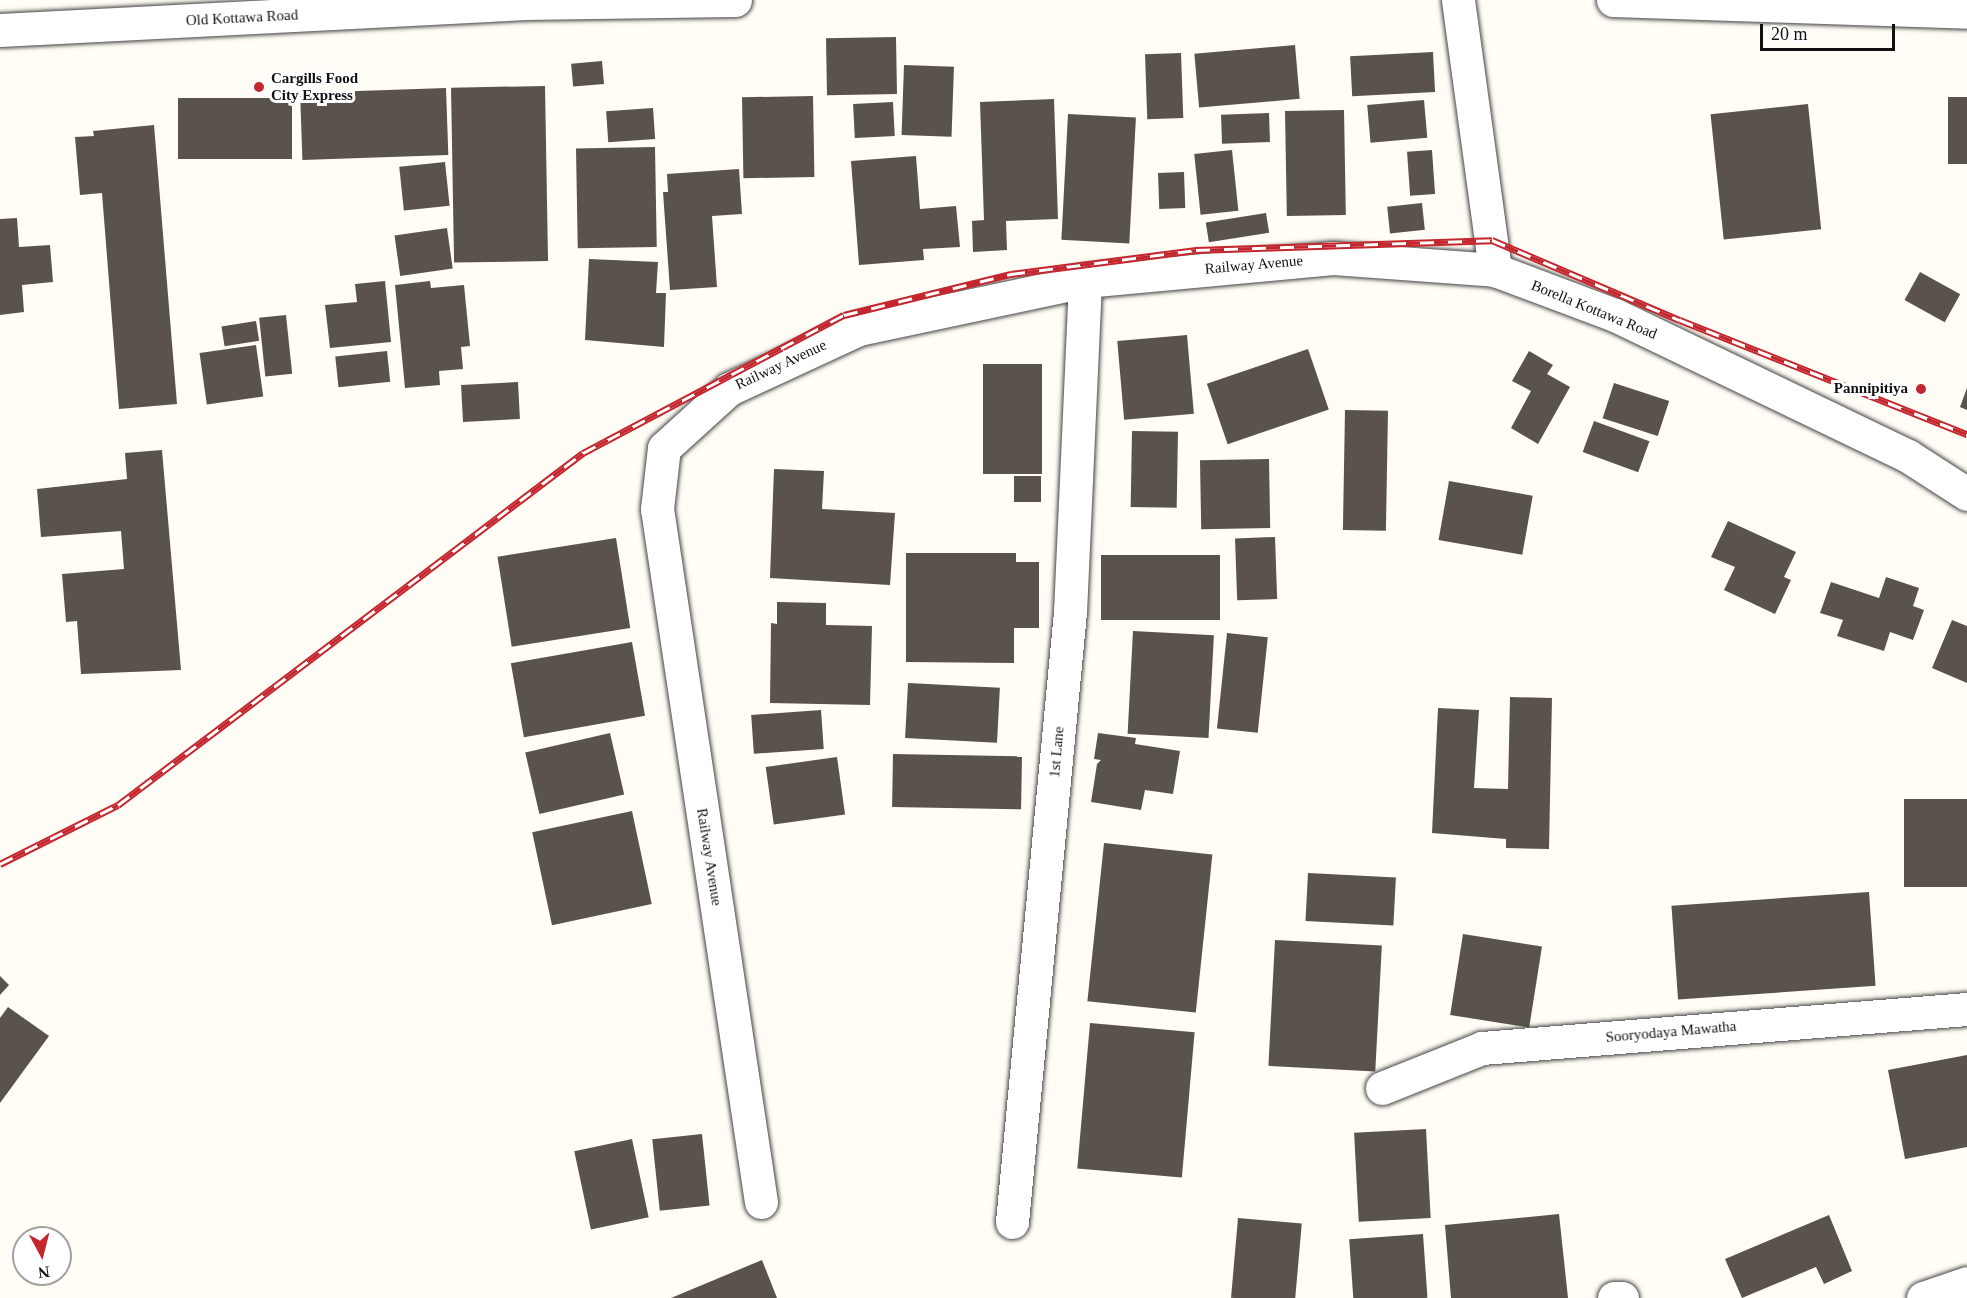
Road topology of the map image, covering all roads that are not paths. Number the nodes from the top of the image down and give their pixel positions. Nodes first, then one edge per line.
1 (735, 0) edge
2 (1458, 0) edge
3 (1613, 0) edge
4 (1967, 12) edge
5 (0, 30) edge
6 (1494, 270) junction
7 (1085, 281) junction
8 (1967, 494) edge
9 (1967, 1009) edge
10 (1382, 1088) dead end
11 (761, 1202) dead end
12 (1012, 1222) dead end
13 (1967, 1283) edge
14 (1614, 1298) edge
15 (1622, 1298) edge
16 (1923, 1298) edge

1 - 5 street, Old Kottawa Road
2 - 6 street
3 - 4 street
6 - 7 street, Railway Avenue
6 - 8 street, Borella Kottawa Road
7 - 11 street, Railway Avenue
7 - 12 street, 1st Lane
9 - 10 street, Sooryodaya Mawatha
13 - 16 street
14 - 15 street

